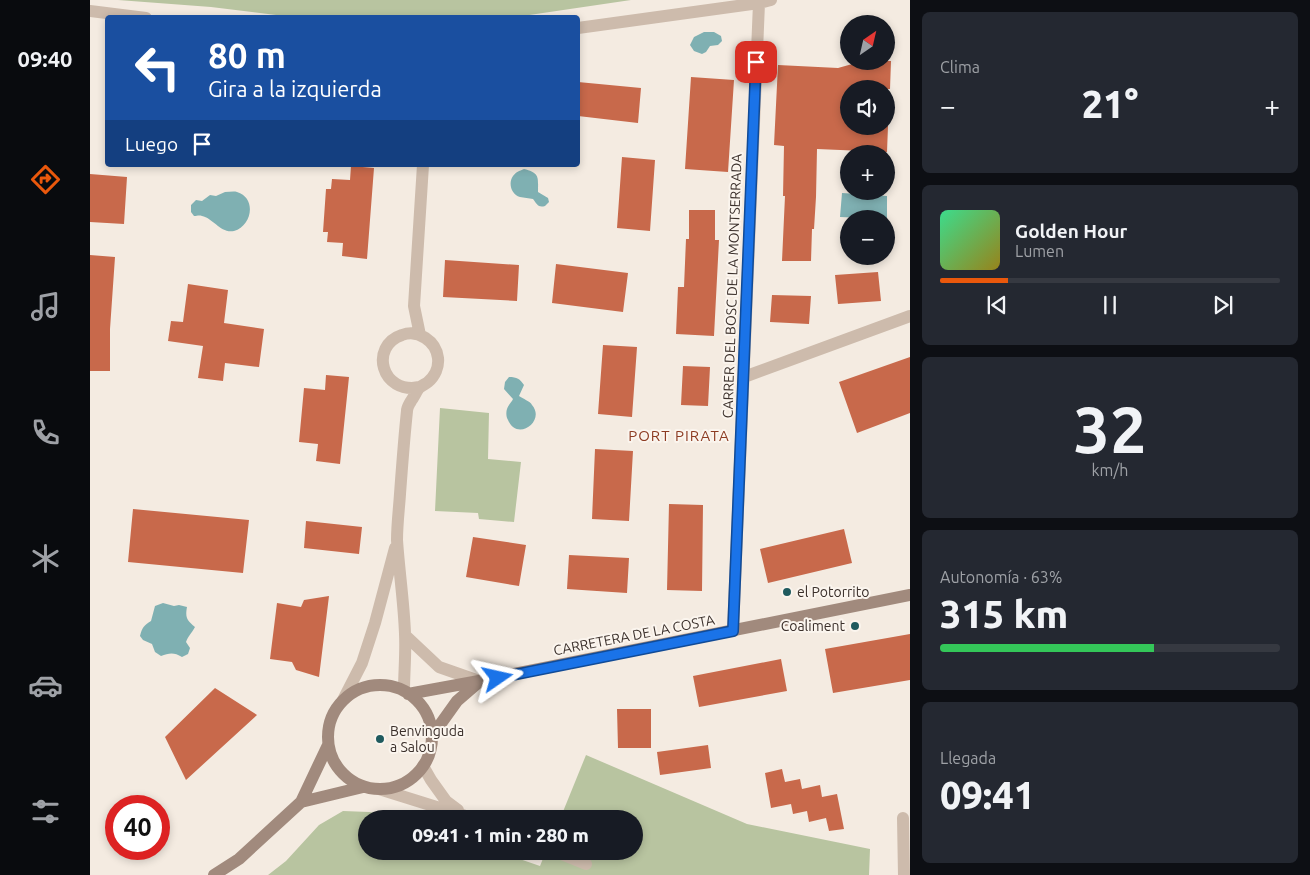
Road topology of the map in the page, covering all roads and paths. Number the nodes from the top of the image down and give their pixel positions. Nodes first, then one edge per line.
1 (765, 1) edge
2 (90, 11) edge
3 (122, 15) edge
4 (580, 28) edge
5 (423, 167) edge
6 (414, 306) junction
7 (910, 316) edge
8 (403, 334) junction
9 (420, 335) junction
10 (744, 377) junction
11 (394, 384) junction
12 (420, 387) junction
13 (407, 408) junction
14 (397, 538) junction
15 (910, 595) edge
16 (733, 631) junction
17 (406, 636) junction
18 (479, 682) junction
19 (406, 693) junction
20 (343, 700) junction
21 (432, 736) junction
22 (328, 745) junction
23 (423, 766) junction
24 (363, 787) junction
25 (379, 789) junction
26 (301, 802) junction
27 (448, 810) edge
28 (460, 810) edge
29 (904, 818) dead end
30 (576, 860) edge
31 (586, 864) dead end
32 (214, 875) edge
33 (904, 875) edge

1 - 4 street
1 - 10 street, CARRER DEL BOSC DE LA MONTSERRADA
2 - 3 street
5 - 6 street
6 - 8 street
6 - 9 street
7 - 10 street
8 - 9 street
8 - 11 street
9 - 12 street
10 - 16 street, CARRER DEL BOSC DE LA MONTSERRADA
11 - 12 street
11 - 13 street
12 - 13 street
13 - 14 street
14 - 17 street
14 - 20 street
15 - 16 street, CARRETERA DE LA COSTA
16 - 18 street, CARRETERA DE LA COSTA
17 - 18 street
17 - 19 street
18 - 19 street, CARRETERA DE LA COSTA
18 - 21 street
19 - 20 street
19 - 21 street
20 - 22 street
21 - 23 street
22 - 24 street
22 - 26 street
23 - 25 street
23 - 28 street
24 - 25 street
24 - 26 street
25 - 27 street
26 - 32 street
29 - 33 street
30 - 31 street

